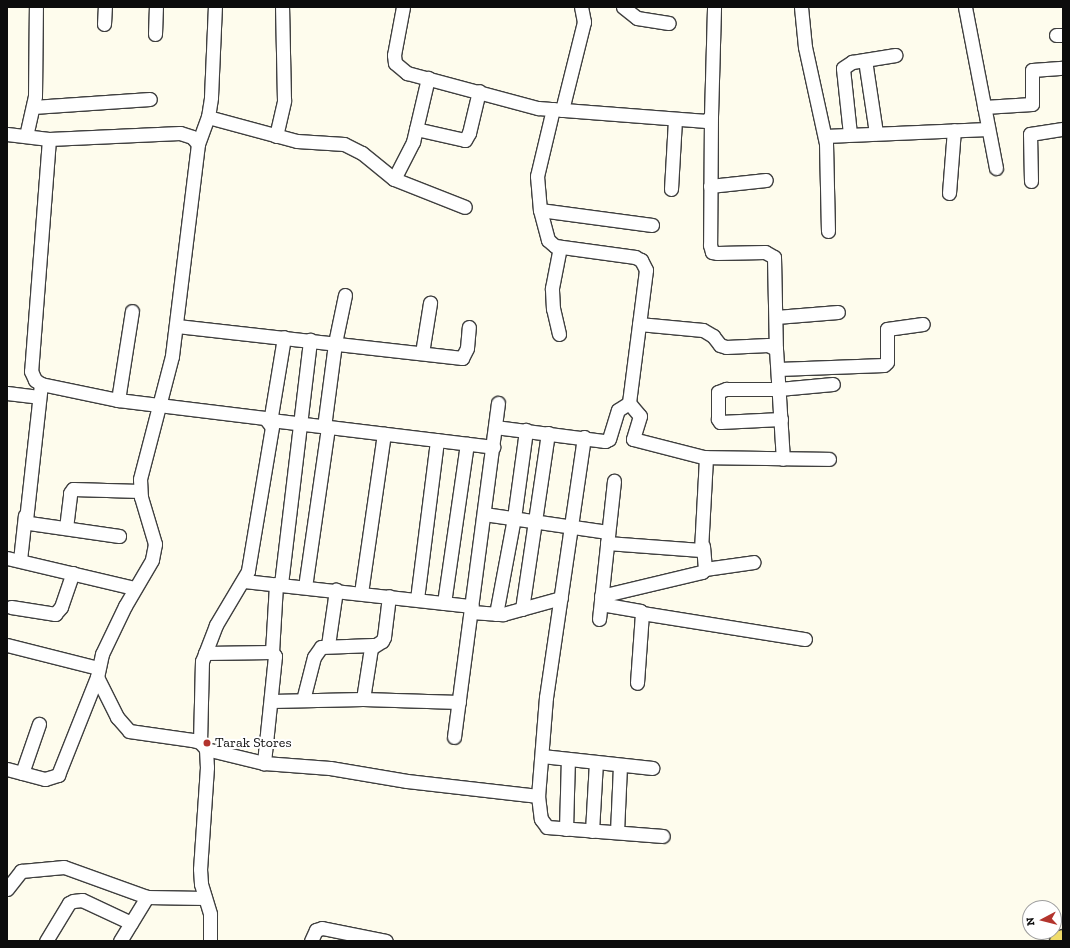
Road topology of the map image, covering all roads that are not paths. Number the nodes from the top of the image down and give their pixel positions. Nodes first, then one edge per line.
1 (36, 7) edge
2 (105, 7) edge
3 (156, 7) edge
4 (215, 7) edge
5 (282, 7) edge
6 (403, 7) edge
7 (581, 7) edge
8 (622, 7) edge
9 (714, 7) edge
10 (801, 7) edge
11 (965, 7) edge
12 (669, 23) dead end
13 (104, 24) dead end
14 (155, 34) dead end
15 (895, 55) dead end
16 (865, 60) junction
17 (1063, 68) edge
18 (428, 78) junction
19 (479, 91) junction
20 (150, 99) dead end
21 (33, 107) junction
22 (984, 107) junction
23 (558, 110) junction
24 (711, 116) junction
25 (208, 117) junction
26 (675, 120) junction
27 (1063, 128) edge
28 (416, 129) junction
29 (988, 129) junction
30 (954, 130) junction
31 (876, 133) junction
32 (7, 134) edge
33 (850, 134) junction
34 (26, 136) junction
35 (276, 136) junction
36 (825, 136) junction
37 (50, 139) junction
38 (198, 144) junction
39 (996, 168) dead end
40 (394, 179) junction
41 (766, 180) dead end
42 (1031, 181) dead end
43 (710, 186) junction
44 (671, 188) dead end
45 (949, 193) dead end
46 (465, 207) dead end
47 (540, 210) junction
48 (652, 225) dead end
49 (828, 231) dead end
50 (560, 247) junction
51 (345, 295) dead end
52 (430, 304) dead end
53 (132, 311) dead end
54 (838, 312) dead end
55 (776, 317) junction
56 (639, 324) junction
57 (923, 324) dead end
58 (177, 326) junction
59 (470, 327) dead end
60 (559, 334) dead end
61 (284, 337) junction
62 (310, 340) junction
63 (335, 343) junction
64 (776, 349) junction
65 (422, 353) junction
66 (778, 369) junction
67 (41, 384) junction
68 (833, 384) dead end
69 (779, 389) junction
70 (7, 393) edge
71 (39, 397) junction
72 (118, 400) junction
73 (498, 402) dead end
74 (629, 403) junction
75 (160, 406) junction
76 (781, 419) junction
77 (271, 421) junction
78 (299, 424) junction
79 (495, 426) junction
80 (326, 427) junction
81 (526, 430) junction
82 (548, 433) junction
83 (384, 434) junction
84 (584, 437) junction
85 (438, 440) junction
86 (467, 444) junction
87 (493, 447) junction
88 (706, 457) junction
89 (783, 459) junction
90 (829, 459) dead end
91 (614, 480) dead end
92 (140, 491) junction
93 (484, 514) junction
94 (25, 515) junction
95 (514, 518) junction
96 (535, 521) junction
97 (572, 527) junction
98 (66, 528) junction
99 (119, 536) dead end
100 (608, 537) junction
101 (703, 546) junction
102 (7, 558) edge
103 (20, 560) junction
104 (754, 562) dead end
105 (705, 569) junction
106 (73, 572) junction
107 (244, 581) junction
108 (279, 584) junction
109 (306, 587) junction
110 (134, 588) junction
111 (336, 590) junction
112 (361, 593) junction
113 (389, 596) junction
114 (561, 598) junction
115 (417, 600) junction
116 (601, 600) junction
117 (444, 603) junction
118 (11, 607) dead end
119 (471, 609) junction
120 (522, 609) junction
121 (642, 613) junction
122 (496, 614) junction
123 (599, 619) dead end
124 (805, 639) dead end
125 (7, 645) edge
126 (328, 645) junction
127 (373, 645) junction
128 (272, 652) junction
129 (205, 653) junction
130 (98, 672) junction
131 (637, 683) dead end
132 (363, 699) junction
133 (271, 700) junction
134 (303, 700) junction
135 (459, 702) junction
136 (39, 724) dead end
137 (454, 737) dead end
138 (203, 745) junction
139 (542, 756) junction
140 (568, 759) junction
141 (596, 762) junction
142 (264, 763) junction
143 (620, 765) junction
144 (652, 768) dead end
145 (7, 769) edge
146 (22, 773) junction
147 (538, 796) junction
148 (566, 828) junction
149 (592, 830) junction
150 (616, 832) junction
151 (663, 836) dead end
152 (7, 889) edge
153 (147, 897) junction
154 (205, 898) junction
155 (131, 923) junction
156 (46, 941) edge
157 (120, 941) edge
158 (210, 941) edge
159 (311, 941) edge
160 (386, 941) edge

1 - 21 street
2 - 13 street
3 - 14 street
4 - 25 street
5 - 35 street
6 - 18 street
7 - 23 street
8 - 12 street
9 - 24 street
10 - 36 street
11 - 22 street
15 - 16 street
16 - 31 street
16 - 33 street
17 - 22 street
18 - 19 street
18 - 28 street
19 - 23 street
19 - 28 street
20 - 21 street
21 - 34 street
22 - 29 street
23 - 26 street
23 - 47 street
24 - 26 street
24 - 43 street
25 - 35 street
25 - 38 street
26 - 44 street
27 - 42 street
28 - 40 street
29 - 30 street
29 - 39 street
30 - 31 street
30 - 45 street
31 - 33 street
32 - 34 street
33 - 36 street
34 - 37 street
35 - 40 street
36 - 49 street
37 - 38 street
37 - 67 street
38 - 58 street
40 - 46 street
41 - 43 street
43 - 55 street
47 - 48 street
47 - 50 street
50 - 56 street
50 - 60 street
51 - 63 street
52 - 65 street
53 - 72 street
54 - 55 street
55 - 64 street
56 - 64 street
56 - 74 street
57 - 66 street
58 - 61 street
58 - 75 street
59 - 65 street
61 - 62 street
61 - 77 street
62 - 63 street
62 - 78 street
63 - 65 street
63 - 80 street
64 - 66 street
66 - 69 street
67 - 71 street
67 - 72 street
68 - 69 street
69 - 76 street
69 - 76 street
70 - 71 street
71 - 94 street
72 - 75 street
73 - 79 street
74 - 84 street
74 - 88 street
75 - 77 street
75 - 92 street
76 - 89 street
77 - 78 street
77 - 107 street
78 - 80 street
78 - 108 street
79 - 81 street
79 - 87 street
80 - 83 street
80 - 109 street
81 - 82 street
81 - 95 street
82 - 84 street
82 - 96 street
83 - 85 street
83 - 112 street
84 - 97 street
85 - 86 street
85 - 115 street
86 - 87 street
86 - 117 street
87 - 93 street
88 - 89 street
88 - 101 street
89 - 90 street
91 - 100 street
92 - 98 street
92 - 110 street
93 - 95 street
93 - 119 street
94 - 98 street
94 - 103 street
95 - 96 street
95 - 122 street
96 - 97 street
96 - 120 street
97 - 100 street
97 - 114 street
98 - 99 street
100 - 101 street
100 - 116 street
101 - 105 street
102 - 103 street
103 - 106 street
104 - 105 street
105 - 116 street
106 - 110 street
106 - 118 street
107 - 108 street
107 - 129 street
108 - 109 street
108 - 128 street
109 - 111 street
110 - 130 street
111 - 112 street
111 - 126 street
112 - 113 street
113 - 115 street
113 - 127 street
114 - 120 street
114 - 139 street
115 - 117 street
116 - 121 street
116 - 123 street
117 - 119 street
119 - 122 street
119 - 135 street
120 - 122 street
121 - 124 street
121 - 131 street
125 - 130 street
126 - 127 street
126 - 134 street
127 - 132 street
128 - 129 street
128 - 133 street
129 - 138 street
130 - 138 street
130 - 146 street
132 - 134 street
132 - 135 street
133 - 134 street
133 - 142 street
135 - 137 street
136 - 146 street
138 - 142 street
138 - 154 street
139 - 140 street
139 - 147 street
140 - 141 street
140 - 148 street
141 - 143 street
141 - 149 street
142 - 147 street
143 - 144 street
143 - 150 street
145 - 146 street
147 - 148 street
148 - 149 street
149 - 150 street
150 - 151 street
152 - 153 street
153 - 154 street
153 - 155 street
154 - 158 street
155 - 156 street
155 - 157 street
159 - 160 street

